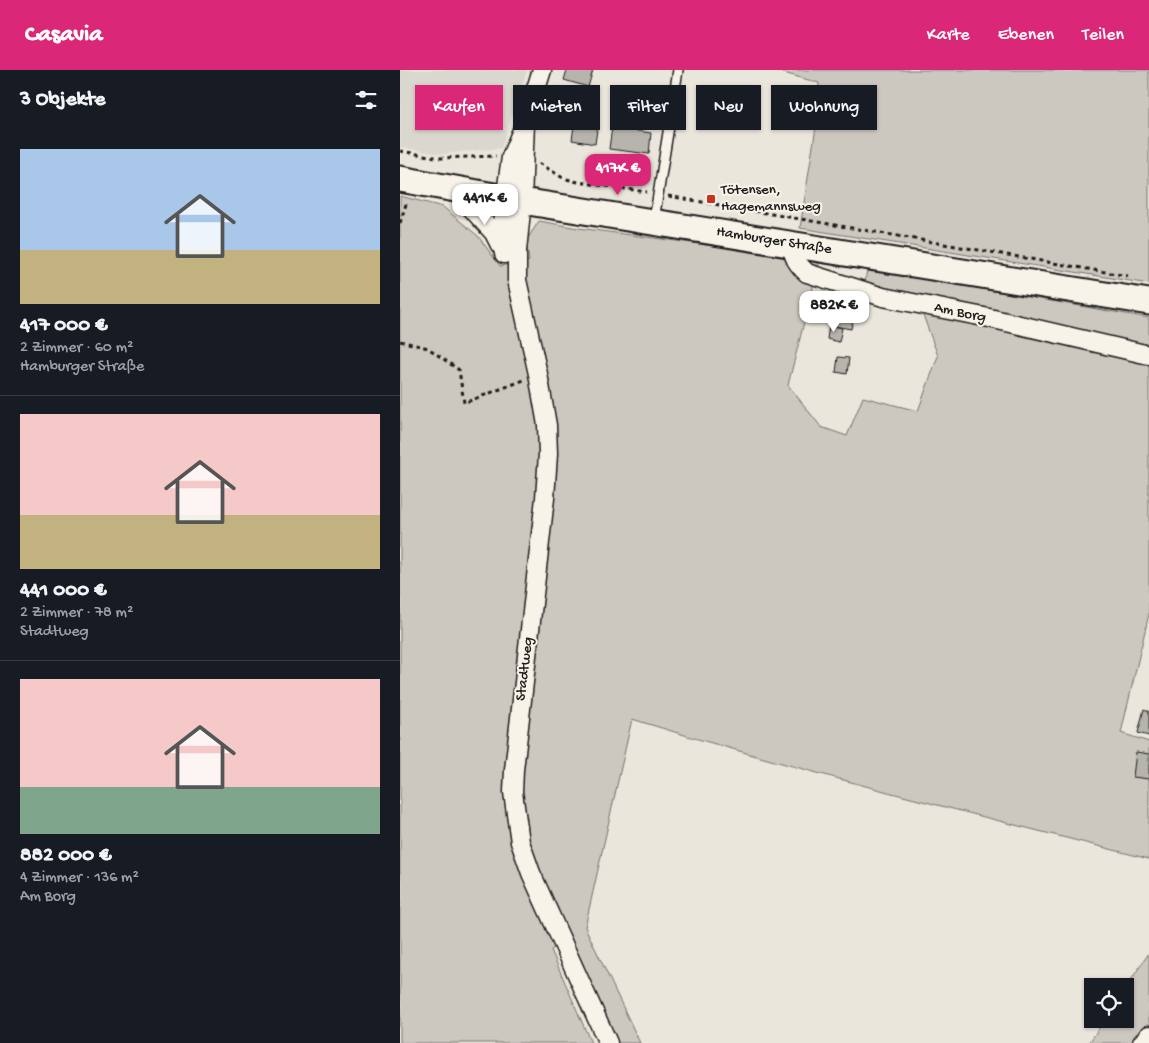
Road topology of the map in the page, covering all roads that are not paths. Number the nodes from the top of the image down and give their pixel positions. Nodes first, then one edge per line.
1 (542, 70) edge
2 (678, 70) edge
3 (400, 179) edge
4 (454, 189) junction
5 (513, 199) junction
6 (654, 222) junction
7 (791, 243) junction
8 (504, 254) junction
9 (517, 280) junction
10 (1149, 302) edge
11 (1149, 355) edge
12 (1149, 1035) edge
13 (608, 1043) edge
14 (1142, 1043) edge

1 - 5 street
2 - 6 lane
3 - 4 main road, Hamburger Straße
4 - 5 main road, Hamburger Straße
4 - 8 street, Stadtweg
5 - 6 main road, Hamburger Straße
5 - 8 street, Stadtweg
5 - 9 street, Stadtweg
6 - 7 main road, Hamburger Straße
7 - 10 main road, Hamburger Straße
7 - 11 street, Am Borg
8 - 9 street, Stadtweg
9 - 13 street, Stadtweg
12 - 14 street

